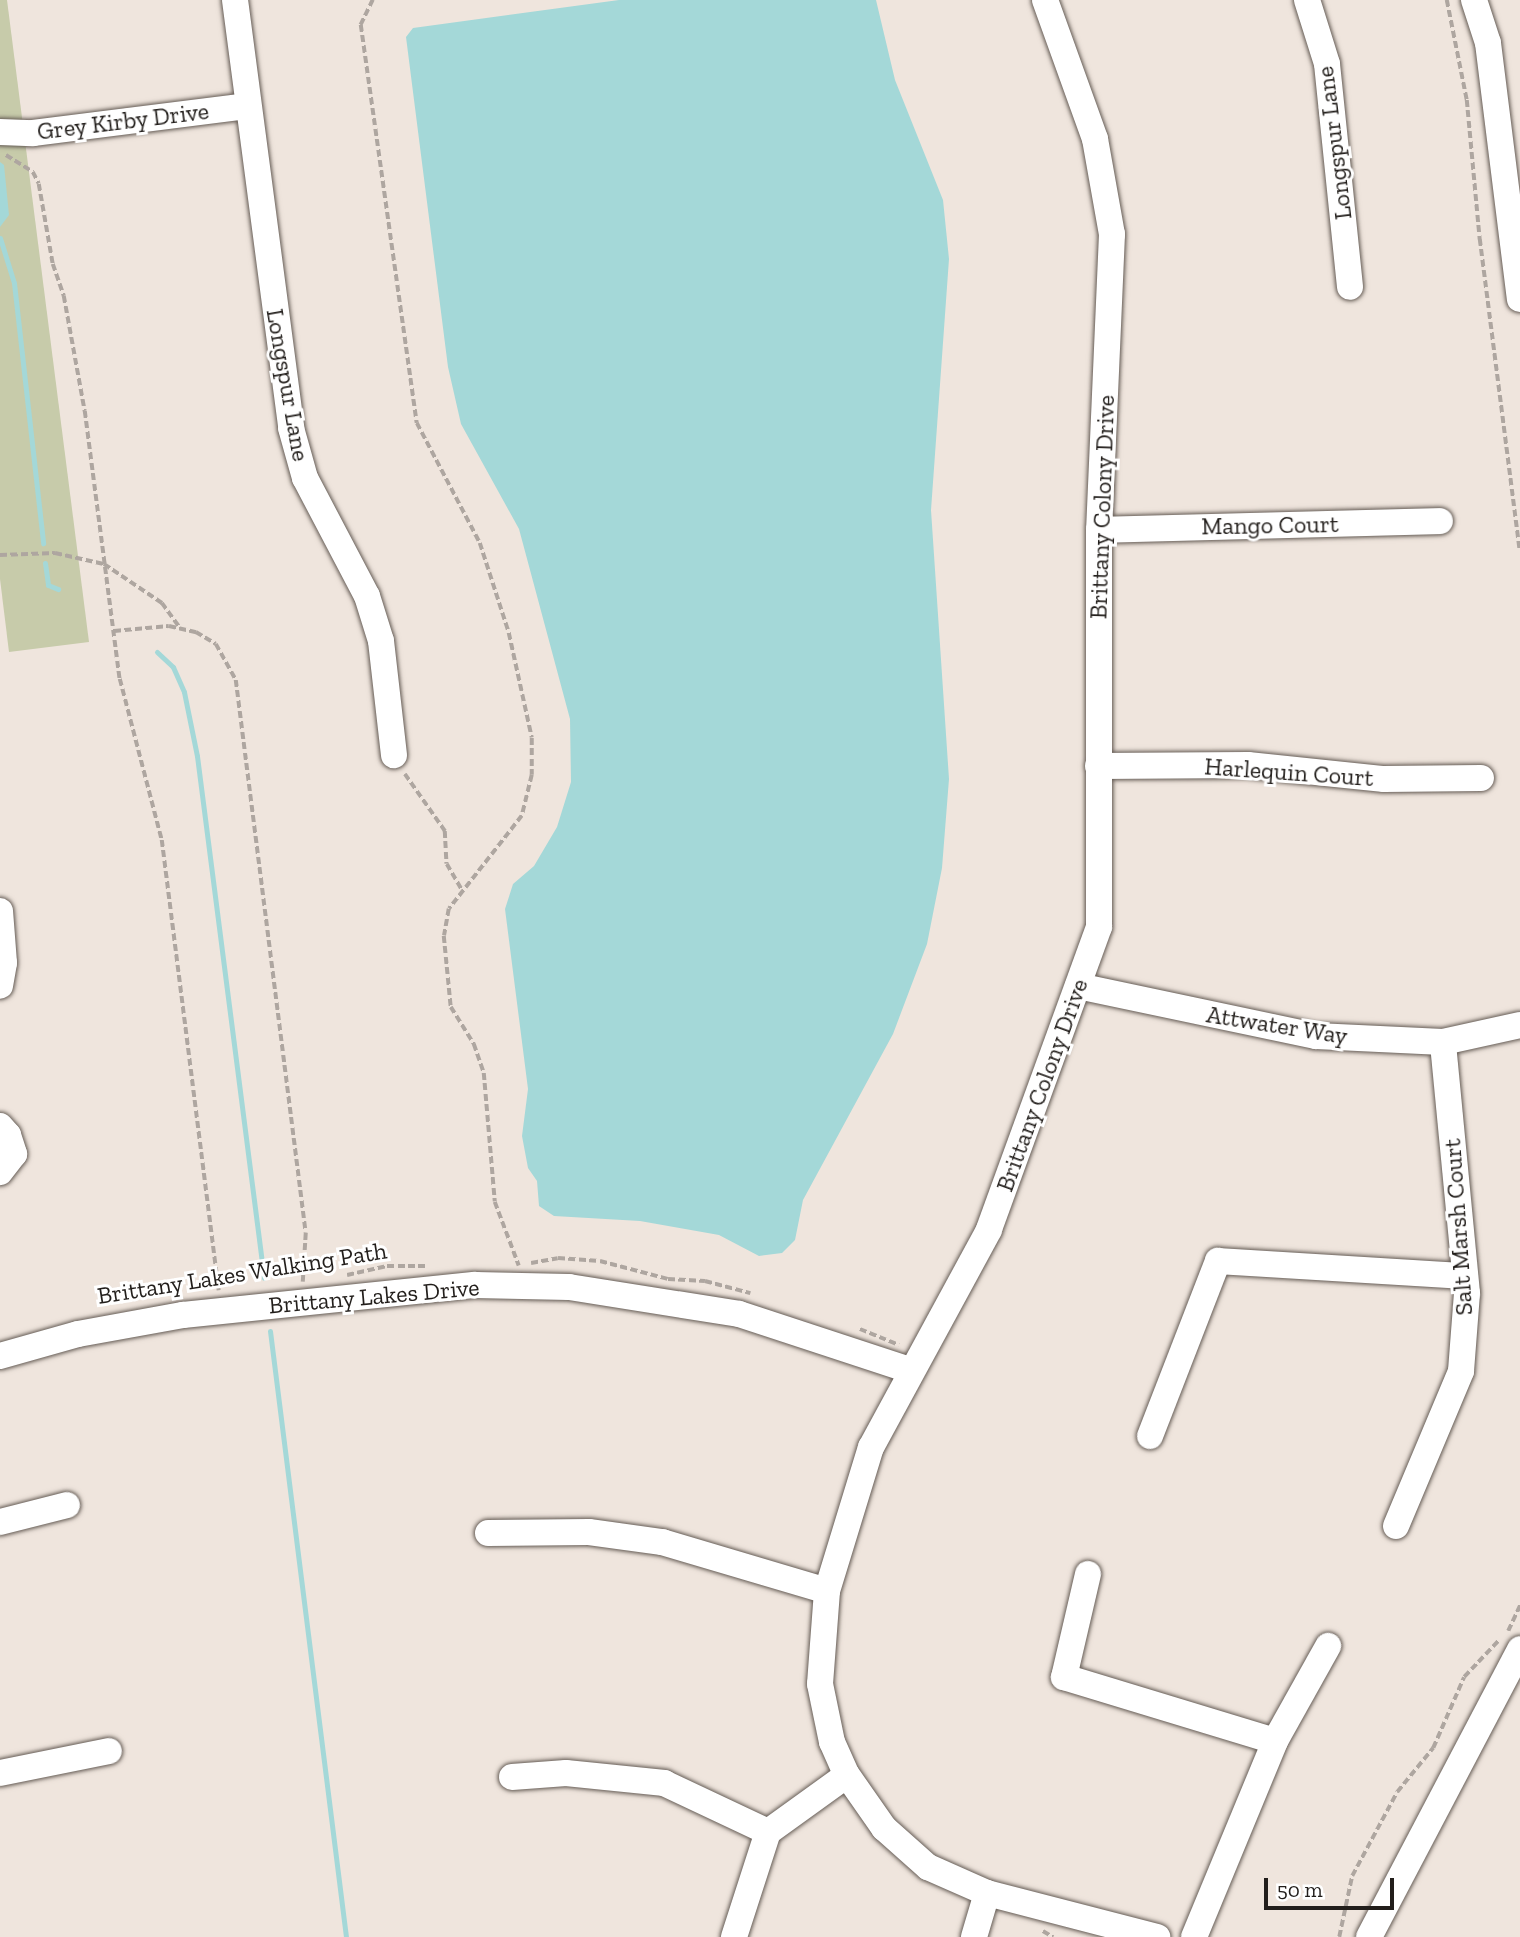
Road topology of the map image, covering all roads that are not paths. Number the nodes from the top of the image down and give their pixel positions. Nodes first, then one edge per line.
1 (235, 0) edge
2 (1045, 0) edge
3 (1307, 0) edge
4 (1474, 0) edge
5 (246, 106) junction
6 (0, 132) edge
7 (1350, 287) dead end
8 (1520, 299) edge
9 (1440, 521) dead end
10 (1099, 530) junction
11 (394, 755) road end
12 (1098, 766) junction
13 (1480, 778) dead end
14 (0, 911) edge
15 (0, 986) edge
16 (1077, 986) junction
17 (1520, 1025) edge
18 (1443, 1042) junction
19 (0, 1126) edge
20 (0, 1172) edge
21 (1465, 1276) junction
22 (0, 1356) edge
23 (901, 1368) junction
24 (1150, 1436) dead end
25 (67, 1505) dead end
26 (0, 1522) edge
27 (1396, 1526) dead end
28 (488, 1533) dead end
29 (1088, 1574) dead end
30 (827, 1591) junction
31 (1328, 1646) dead end
32 (1520, 1649) edge
33 (1275, 1741) junction
34 (109, 1751) dead end
35 (0, 1773) edge
36 (847, 1775) junction
37 (512, 1777) dead end
38 (768, 1832) junction
39 (987, 1893) junction
40 (734, 1937) edge
41 (974, 1937) edge
42 (1157, 1937) edge
43 (1194, 1937) edge
44 (1369, 1937) edge

1 - 5 street, Longspur Lane
2 - 10 street, Brittany Colony Drive
3 - 7 street, Longspur Lane
4 - 8 street
5 - 6 street, Grey Kirby Drive
5 - 11 street, Longspur Lane
9 - 10 street, Mango Court
10 - 12 street, Brittany Colony Drive
12 - 13 street, Harlequin Court
12 - 16 street, Brittany Colony Drive
14 - 15 street
16 - 18 street, Attwater Way
16 - 23 street, Brittany Colony Drive
17 - 18 street, Attwater Way
18 - 21 street, Salt Marsh Court
19 - 20 street
21 - 24 street
21 - 27 street, Salt Marsh Court
22 - 23 street, Brittany Lakes Drive
23 - 30 street, Brittany Colony Drive
25 - 26 street
28 - 30 street
29 - 33 street
30 - 36 street, Brittany Colony Drive
31 - 33 street
32 - 44 street
33 - 43 street
34 - 35 street
36 - 38 street
36 - 39 street, Brittany Colony Drive
37 - 38 street
38 - 40 street
39 - 41 street
39 - 42 street, Brittany Colony Drive

